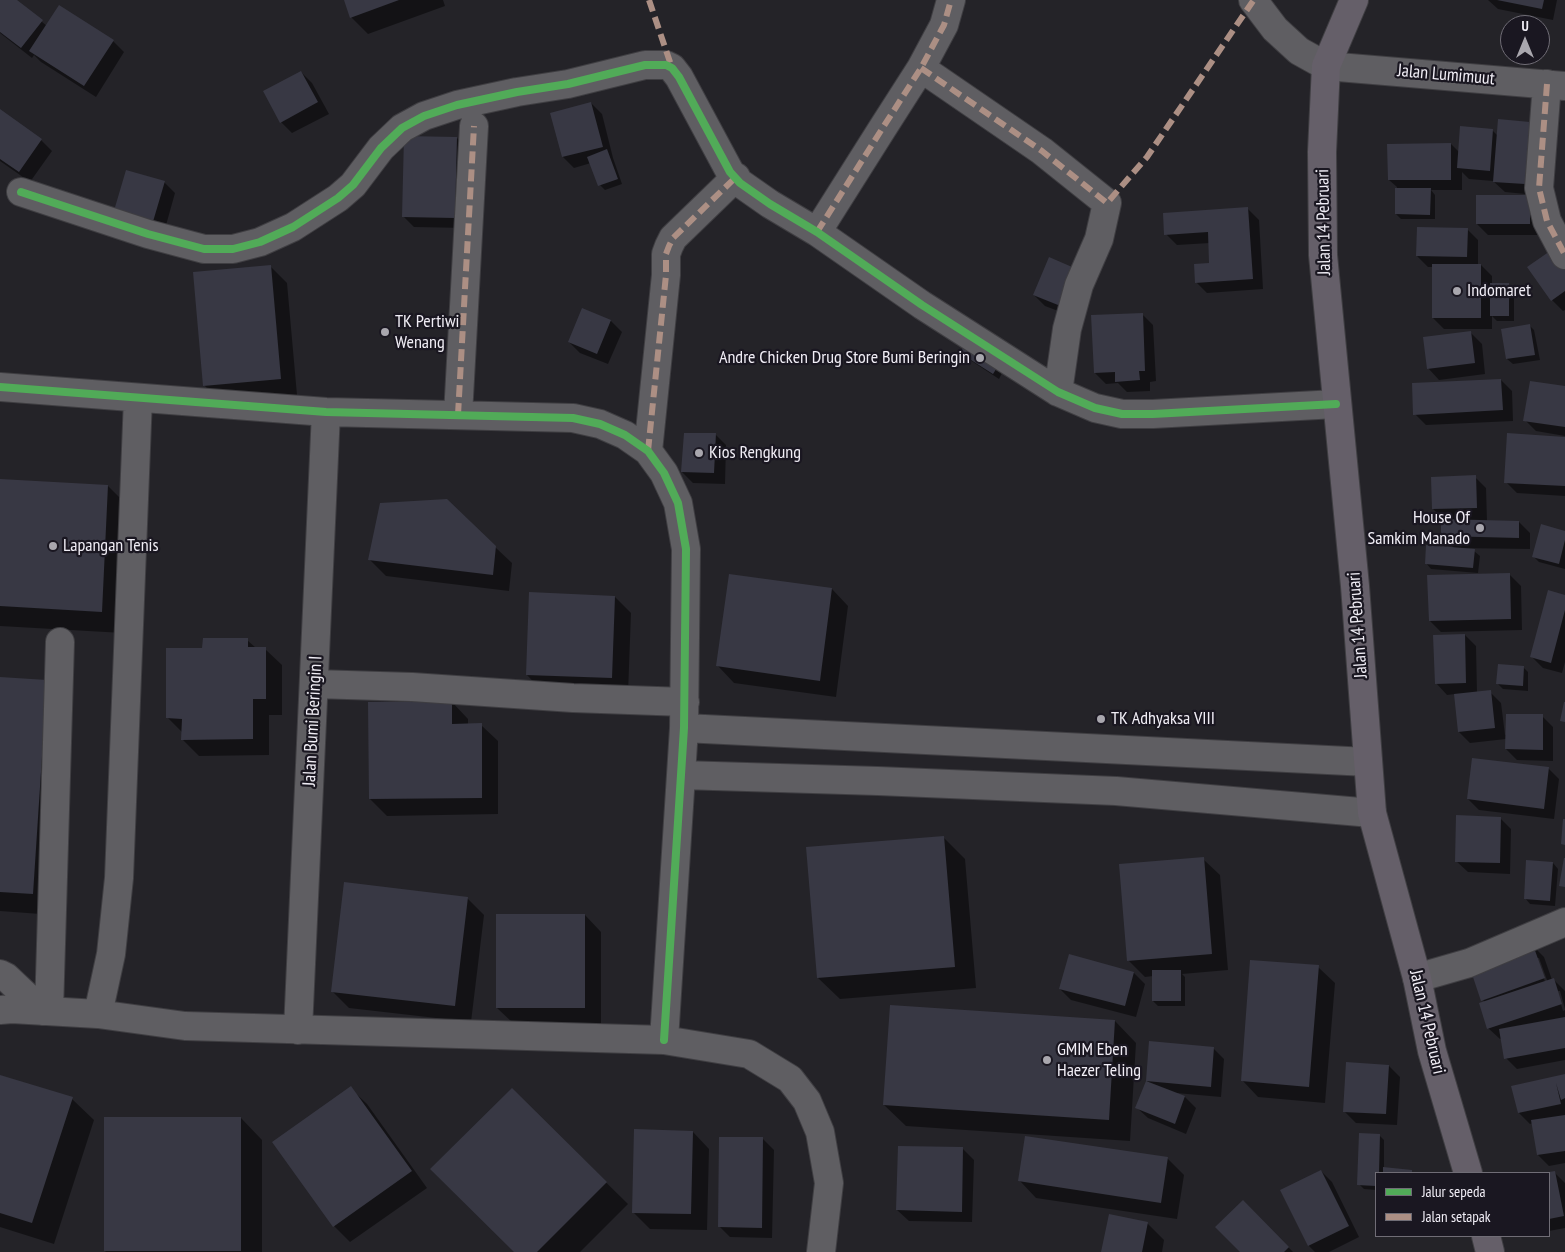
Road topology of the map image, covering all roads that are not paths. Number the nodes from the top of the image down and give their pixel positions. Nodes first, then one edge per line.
1 (951, 0) edge
2 (1253, 0) edge
3 (1354, 0) edge
4 (1326, 66) junction
5 (921, 68) junction
6 (1556, 85) edge
7 (474, 126) dead end
8 (736, 178) junction
9 (21, 192) dead end
10 (818, 232) junction
11 (1565, 255) edge
12 (0, 387) edge
13 (1058, 392) junction
14 (138, 398) junction
15 (1336, 404) junction
16 (326, 412) junction
17 (458, 415) junction
18 (648, 452) junction
19 (60, 642) dead end
20 (315, 684) junction
21 (684, 715) junction
22 (881, 738) junction
23 (1118, 749) junction
24 (1368, 762) junction
25 (682, 775) junction
26 (878, 781) junction
27 (1116, 791) junction
28 (1372, 813) junction
29 (1565, 922) edge
30 (0, 974) edge
31 (1417, 978) junction
32 (0, 1010) edge
33 (45, 1011) junction
34 (98, 1014) junction
35 (298, 1030) junction
36 (664, 1040) junction
37 (1468, 1172) edge
38 (1486, 1237) edge
39 (821, 1252) edge
40 (1490, 1252) edge

1 - 5 street
2 - 4 street
3 - 4 main road
4 - 6 street, Jalan Lumimuut
4 - 15 main road, Jalan 14 Pebruari
5 - 10 street
5 - 13 street
6 - 11 street
7 - 17 street
8 - 9 street
8 - 10 street
8 - 18 street
10 - 13 street
12 - 14 street
13 - 15 street
14 - 16 street
14 - 34 street
15 - 24 main road, Jalan 14 Pebruari
16 - 17 street
16 - 20 street, Jalan Bumi Beringin I
17 - 18 street
18 - 21 street
19 - 33 street
20 - 21 street
20 - 35 street, Jalan Bumi Beringin I
21 - 22 street
21 - 25 street
22 - 23 street
22 - 26 street
23 - 24 street
23 - 27 street
24 - 28 main road, Jalan 14 Pebruari
25 - 26 street
25 - 36 street
26 - 27 street
27 - 28 street
28 - 31 main road, Jalan 14 Pebruari
29 - 31 street
30 - 33 street
31 - 37 main road, Jalan 14 Pebruari
32 - 33 street
33 - 34 street
34 - 35 street
35 - 36 street
36 - 39 street
38 - 40 main road

